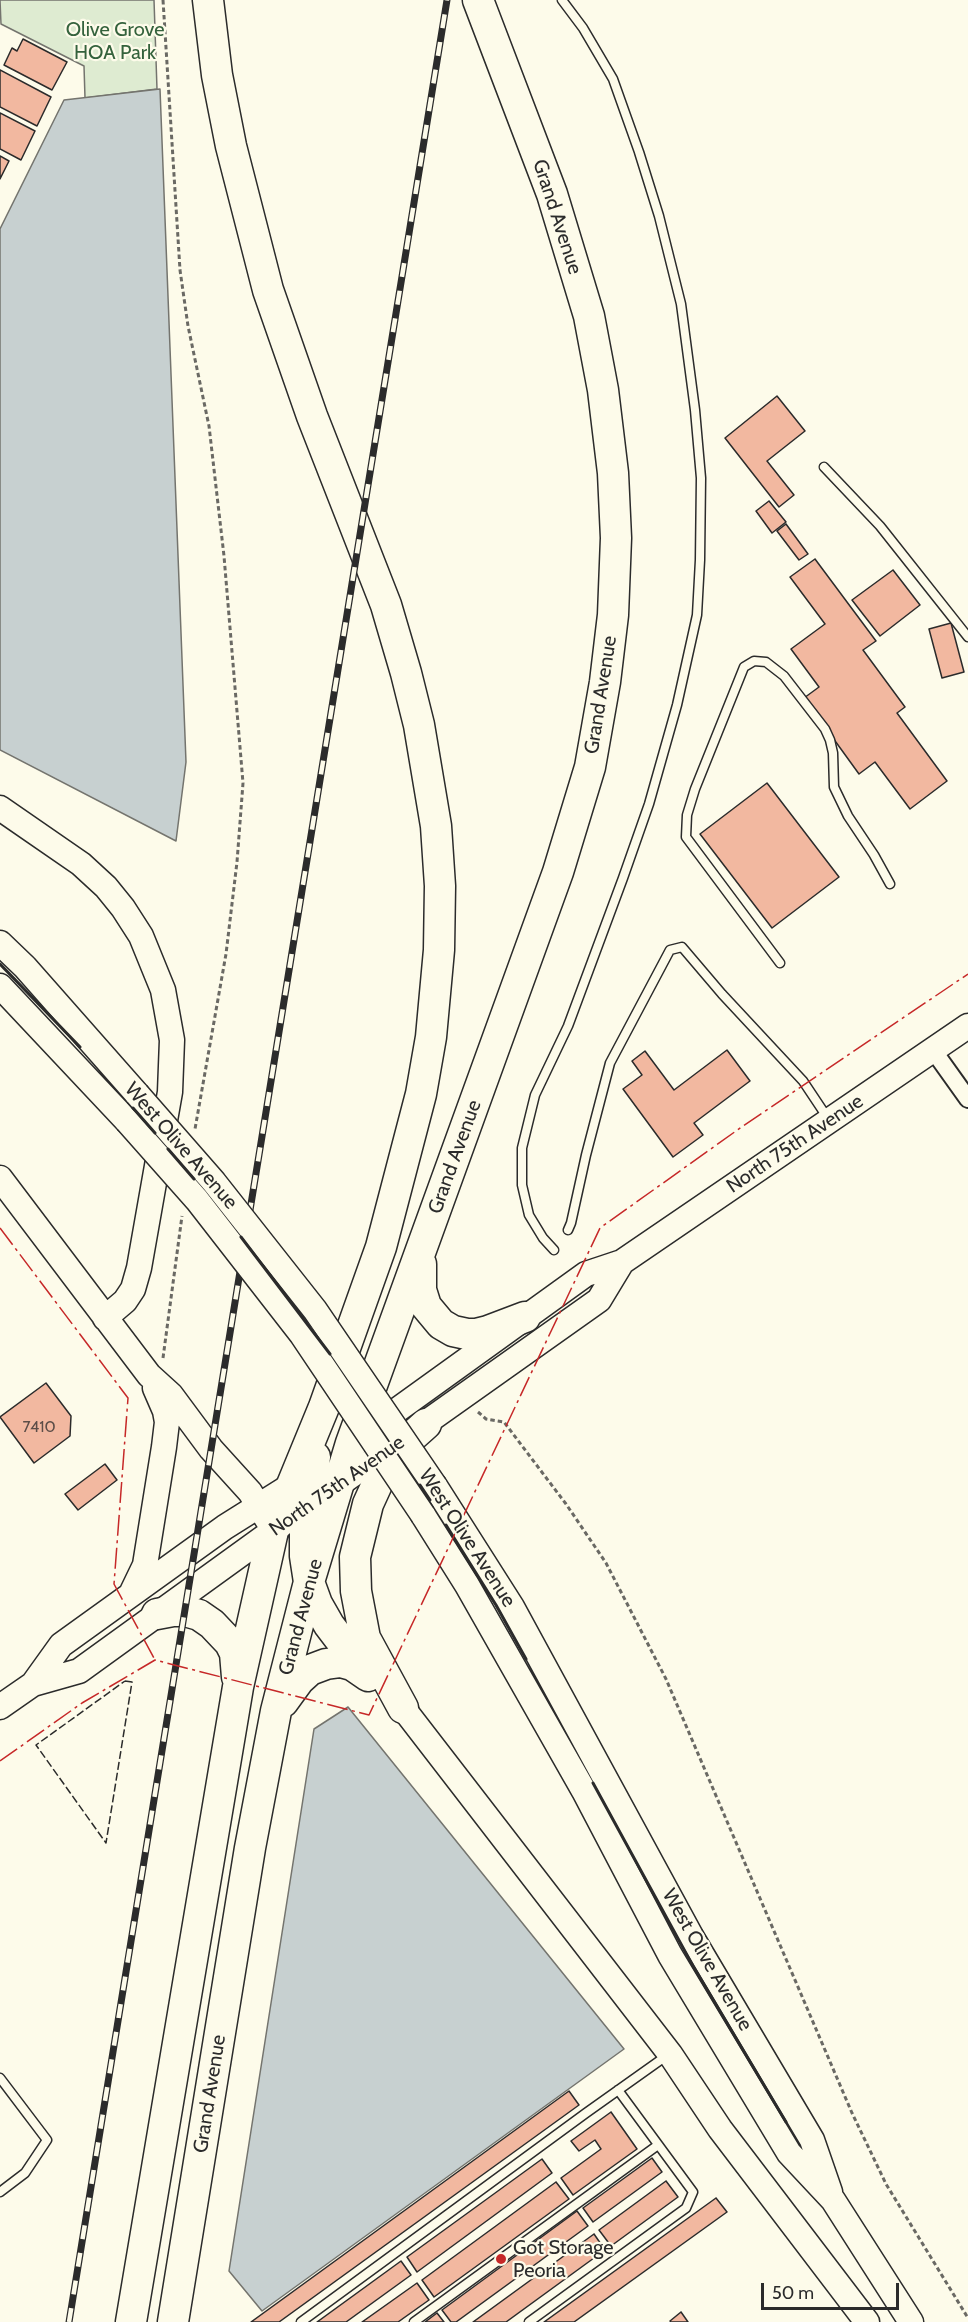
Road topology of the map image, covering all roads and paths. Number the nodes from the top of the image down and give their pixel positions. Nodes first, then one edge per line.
1 (163, 0) edge
2 (208, 0) edge
3 (478, 0) edge
4 (562, 0) edge
5 (824, 467) dead end
6 (968, 637) edge
7 (0, 808) edge
8 (890, 884) dead end
9 (0, 943) edge
10 (780, 963) dead end
11 (0, 986) edge
12 (968, 1026) edge
13 (933, 1050) junction
14 (968, 1099) edge
15 (829, 1120) junction
16 (195, 1130) dead end
17 (0, 1178) edge
18 (183, 1210) dead end
19 (568, 1230) dead end
20 (425, 1237) junction
21 (554, 1251) dead end
22 (622, 1262) junction
23 (525, 1317) junction
24 (105, 1318) junction
25 (156, 1370) junction
26 (462, 1398) junction
27 (426, 1424) junction
28 (351, 1443) junction
29 (338, 1485) junction
30 (303, 1488) junction
31 (267, 1519) junction
32 (309, 1582) junction
33 (130, 1596) junction
34 (157, 1614) junction
35 (301, 1618) junction
36 (368, 1675) junction
37 (33, 1684) junction
38 (238, 1687) junction
39 (0, 1707) edge
40 (404, 1708) junction
41 (276, 1711) junction
42 (670, 2054) junction
43 (0, 2078) edge
44 (618, 2090) junction
45 (658, 2145) junction
46 (0, 2192) edge
47 (833, 2200) junction
48 (968, 2318) edge
49 (131, 2322) edge
50 (173, 2322) edge
51 (301, 2322) edge
52 (414, 2322) edge
53 (529, 2322) edge
54 (867, 2322) edge
55 (911, 2322) edge

1 - 16 path
2 - 30 highway
3 - 20 highway, Grand Avenue
4 - 21 lane
5 - 6 lane
7 - 24 main road
8 - 10 lane
9 - 47 main road, West Olive Avenue, bridge
11 - 47 main road, West Olive Avenue, bridge
12 - 13 main road, North 75th Avenue
13 - 14 street
13 - 15 main road, North 75th Avenue
15 - 19 lane
15 - 22 main road, North 75th Avenue
17 - 24 main road
18 - 25 path
20 - 23 highway
20 - 28 highway, Grand Avenue
22 - 23 main road, North 75th Avenue
22 - 26 main road, North 75th Avenue
23 - 28 main road, North 75th Avenue
24 - 25 main road
25 - 31 main road
25 - 33 main road
26 - 27 main road, North 75th Avenue
26 - 48 path
27 - 29 main road, North 75th Avenue
27 - 40 highway
28 - 29 highway, Grand Avenue
28 - 30 main road, North 75th Avenue
29 - 30 main road, North 75th Avenue
29 - 32 highway, Grand Avenue
30 - 31 highway, Grand Avenue
30 - 32 highway
31 - 33 main road, North 75th Avenue
31 - 34 main road, North 75th Avenue
31 - 35 highway
31 - 38 highway, Grand Avenue
32 - 35 highway, Grand Avenue
32 - 36 highway
33 - 37 main road, North 75th Avenue
34 - 37 main road, North 75th Avenue
34 - 38 highway
35 - 41 highway, Grand Avenue
36 - 40 highway
36 - 41 highway
37 - 39 main road, North 75th Avenue
38 - 49 highway, Grand Avenue
40 - 42 main road
41 - 50 highway, Grand Avenue
42 - 44 lane
42 - 54 main road
43 - 46 lane
44 - 45 lane
44 - 51 lane
45 - 52 lane
45 - 53 lane
47 - 55 main road, West Olive Avenue

